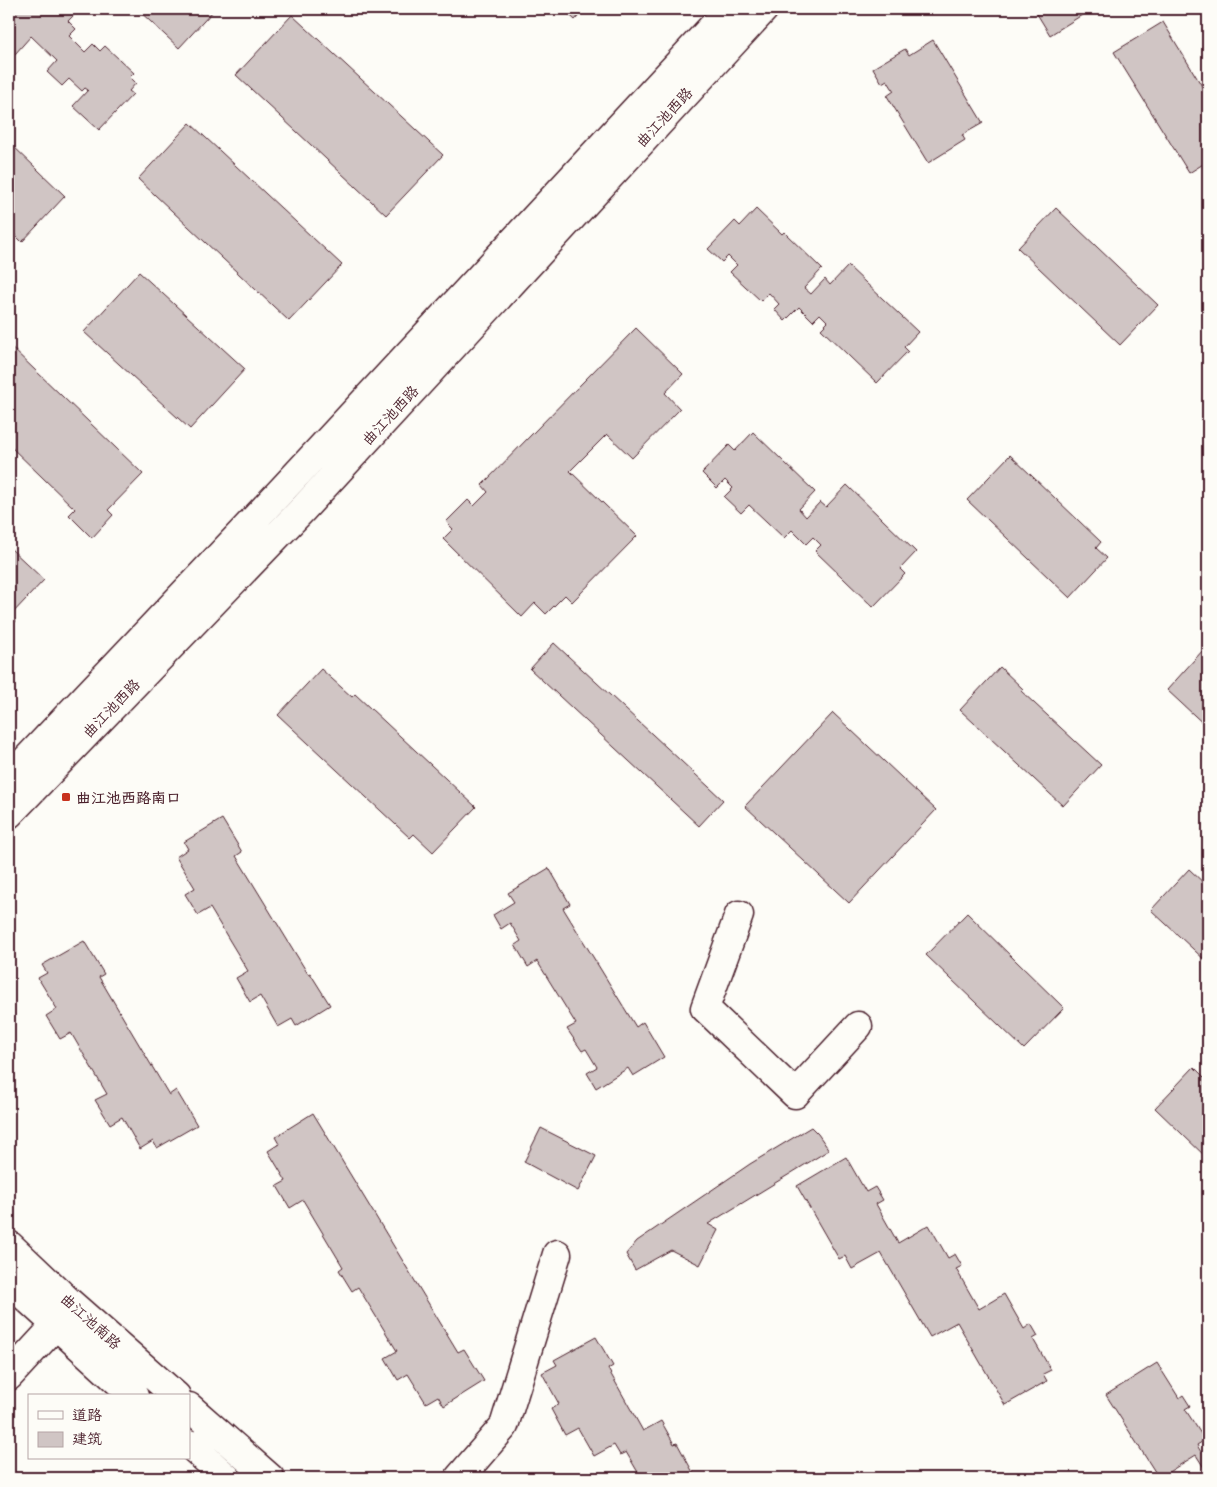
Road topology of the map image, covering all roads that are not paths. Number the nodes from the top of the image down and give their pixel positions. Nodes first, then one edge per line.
1 (729, 9) edge
2 (764, 9) edge
3 (9, 778) edge
4 (9, 814) edge
5 (739, 915) dead end
6 (858, 1026) dead end
7 (9, 1245) edge
8 (557, 1254) dead end
9 (9, 1282) edge
10 (55, 1326) junction
11 (9, 1376) edge
12 (132, 1394) edge
13 (174, 1394) edge
14 (190, 1408) edge
15 (190, 1445) edge
16 (227, 1478) edge
17 (270, 1478) edge
18 (459, 1478) edge

1 - 3 street, 曲江池西路
2 - 4 street, 曲江池西路
5 - 6 street
7 - 13 street, 曲江池南路
8 - 18 street
9 - 10 street, 曲江池南路
10 - 11 street
10 - 12 street, 曲江池南路
14 - 17 street
15 - 16 street

